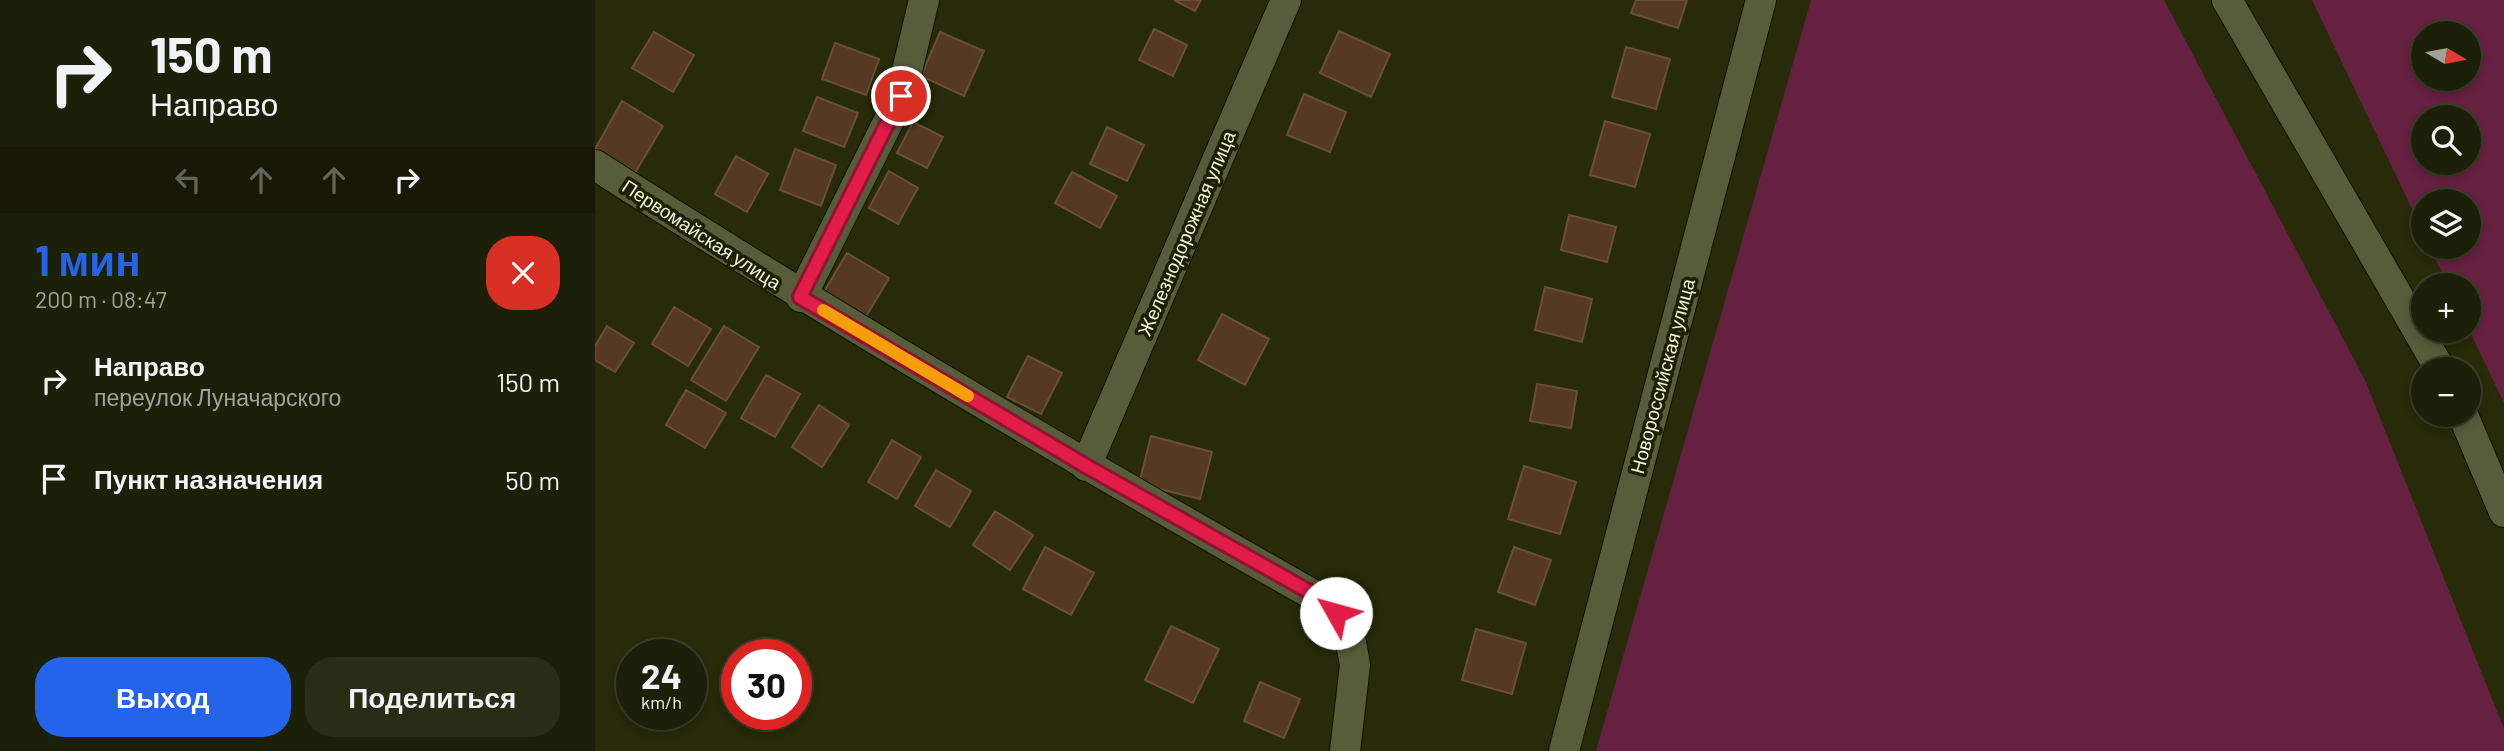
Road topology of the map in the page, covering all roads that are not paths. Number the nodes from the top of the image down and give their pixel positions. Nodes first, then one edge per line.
1 (924, 0) edge
2 (1286, 0) edge
3 (1761, 0) edge
4 (2227, 0) edge
5 (595, 165) edge
6 (800, 297) junction
7 (2433, 357) edge
8 (2468, 427) edge
9 (1086, 466) junction
10 (2504, 512) edge
11 (1345, 751) edge
12 (1564, 751) edge

1 - 6 street
2 - 9 street, Железнодорожная улица
3 - 12 street, Новороссийская улица
4 - 7 street
5 - 6 street, Первомайская улица
6 - 9 street, Первомайская улица
8 - 10 street
9 - 11 street, Первомайская улица

